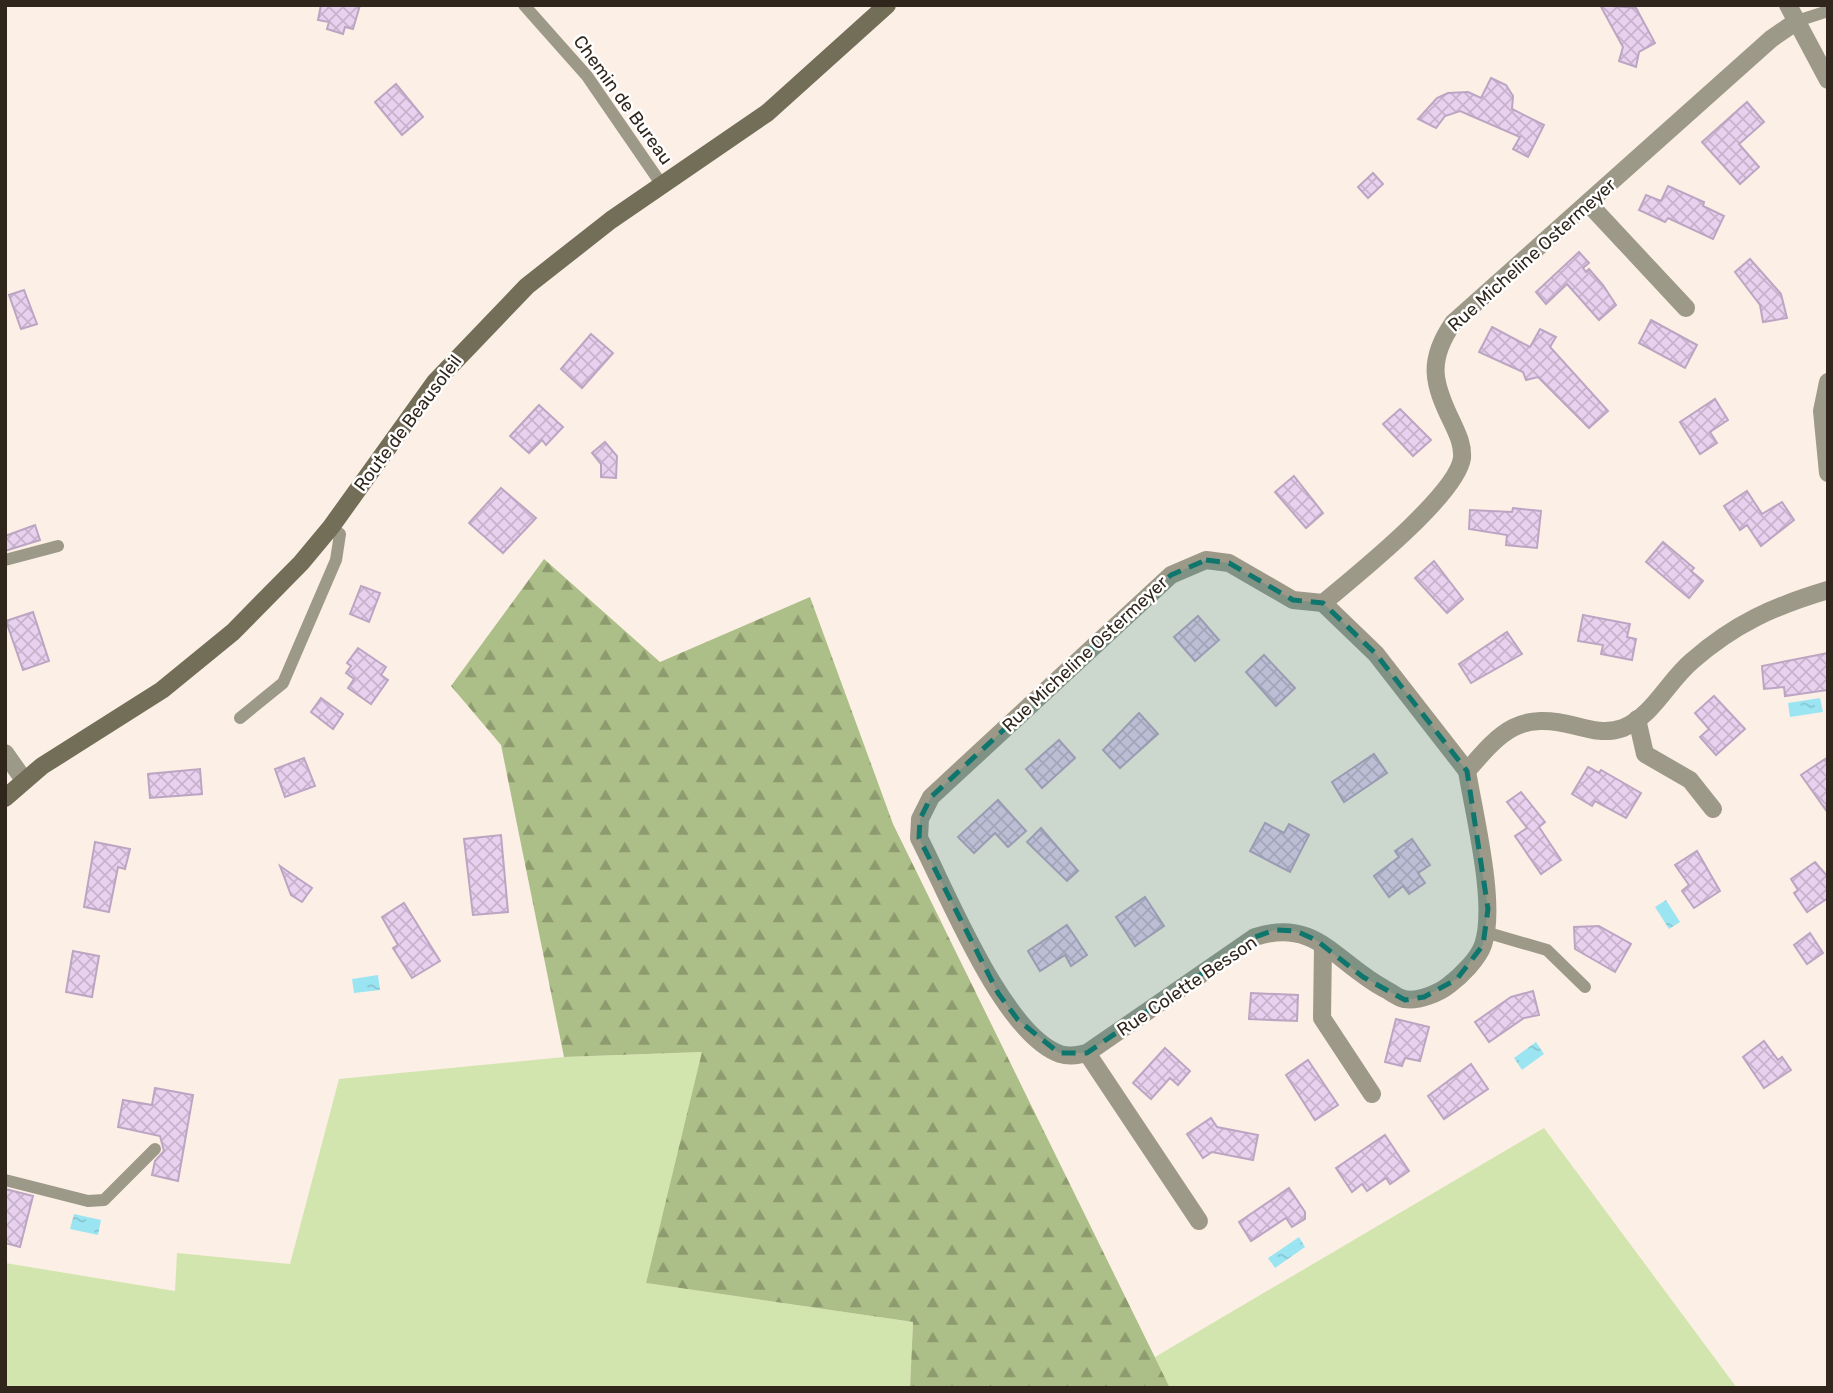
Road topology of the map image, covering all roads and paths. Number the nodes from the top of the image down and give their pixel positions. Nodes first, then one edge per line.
1 (524, 5) edge
2 (887, 5) edge
3 (1828, 11) edge
4 (1792, 13) edge
5 (1828, 80) edge
6 (662, 185) junction
7 (1588, 204) junction
8 (1686, 308) dead end
9 (1828, 382) edge
10 (1825, 410) edge
11 (1828, 473) edge
12 (331, 527) junction
13 (58, 545) dead end
14 (5, 560) edge
15 (1828, 590) edge
16 (1323, 603) junction
17 (240, 718) dead end
18 (1637, 719) junction
19 (5, 753) edge
20 (1467, 771) junction
21 (24, 780) junction
22 (5, 798) edge
23 (1713, 810) dead end
24 (1485, 932) junction
25 (1323, 945) junction
26 (1585, 987) dead end
27 (1087, 1053) junction
28 (1372, 1094) dead end
29 (155, 1149) dead end
30 (5, 1180) edge
31 (1199, 1221) dead end

1 - 6 lane, Chemin de Bureau
2 - 6 main road, Route de Beausoleil
3 - 4 lane
4 - 5 street
4 - 7 street, Rue Micheline Ostermeyer
6 - 12 main road, Route de Beausoleil
7 - 8 street
7 - 16 street, Rue Micheline Ostermeyer
9 - 10 street
10 - 11 street
12 - 17 lane
12 - 21 main road, Route de Beausoleil
13 - 14 lane
15 - 18 street
16 - 20 street
16 - 27 street, Rue Micheline Ostermeyer
18 - 20 street
18 - 23 street
19 - 21 street
20 - 24 street, Rue Colette Besson
21 - 22 main road, Route de Beausoleil
24 - 25 street, Rue Colette Besson
24 - 26 lane
25 - 27 street, Rue Colette Besson
25 - 28 street
27 - 31 street
29 - 30 lane

